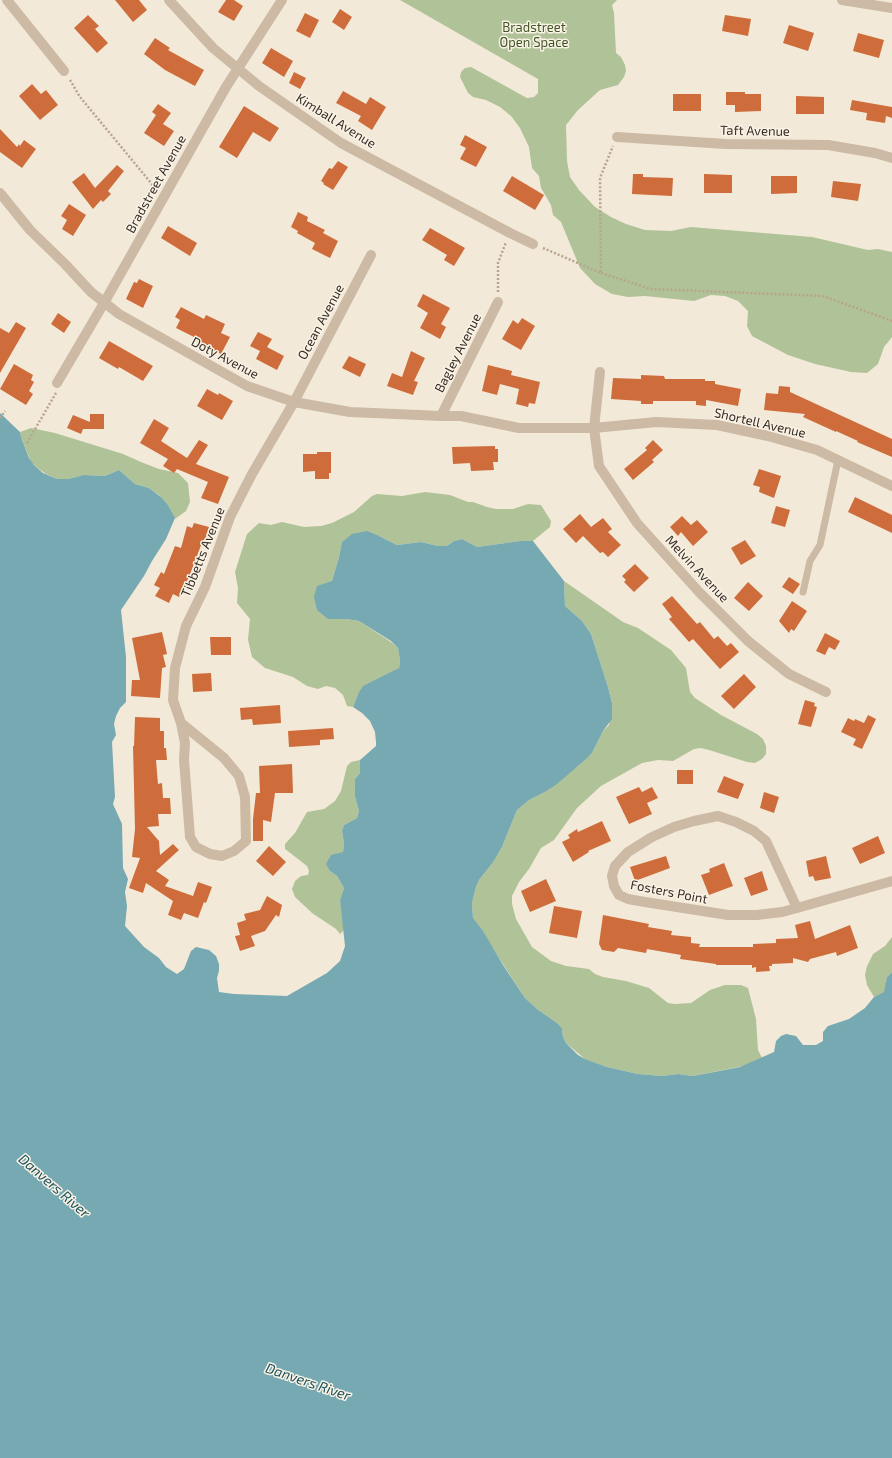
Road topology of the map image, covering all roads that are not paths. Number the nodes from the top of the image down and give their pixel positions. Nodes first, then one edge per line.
1 (7, 0) edge
2 (169, 0) edge
3 (282, 0) edge
4 (842, 0) edge
5 (891, 5) edge
6 (238, 69) junction
7 (64, 71) road end
8 (618, 137) road end
9 (892, 158) edge
10 (0, 193) edge
11 (533, 244) road end
12 (371, 255) dead end
13 (104, 302) junction
14 (498, 302) road end
15 (600, 372) dead end
16 (57, 383) road end
17 (294, 402) junction
18 (441, 416) junction
19 (519, 428) joint
20 (594, 428) junction
21 (838, 460) junction
22 (892, 486) edge
23 (803, 592) dead end
24 (826, 692) dead end
25 (181, 723) junction
26 (892, 881) edge
27 (797, 908) junction

1 - 7 street
2 - 6 street, Kimball Avenue
3 - 6 street, Bradstreet Avenue
4 - 5 street
6 - 11 street, Kimball Avenue
6 - 13 street, Bradstreet Avenue
8 - 9 street, Taft Avenue
10 - 13 street, Doty Avenue
12 - 17 street, Ocean Avenue
13 - 16 street, Bradstreet Avenue
13 - 17 street, Doty Avenue
14 - 18 street, Bagley Avenue
15 - 20 street, Melvin Avenue
17 - 18 street, Doty Avenue
17 - 25 street, Tibbetts Avenue
18 - 19 street, Doty Avenue
19 - 20 street, Shortell Avenue
20 - 21 street, Shortell Avenue
20 - 24 street, Melvin Avenue
21 - 22 street, Shortell Avenue
21 - 23 lane
25 - 25 street, Tibbetts Avenue
26 - 27 street, Fosters Point
27 - 27 street, Fosters Point

